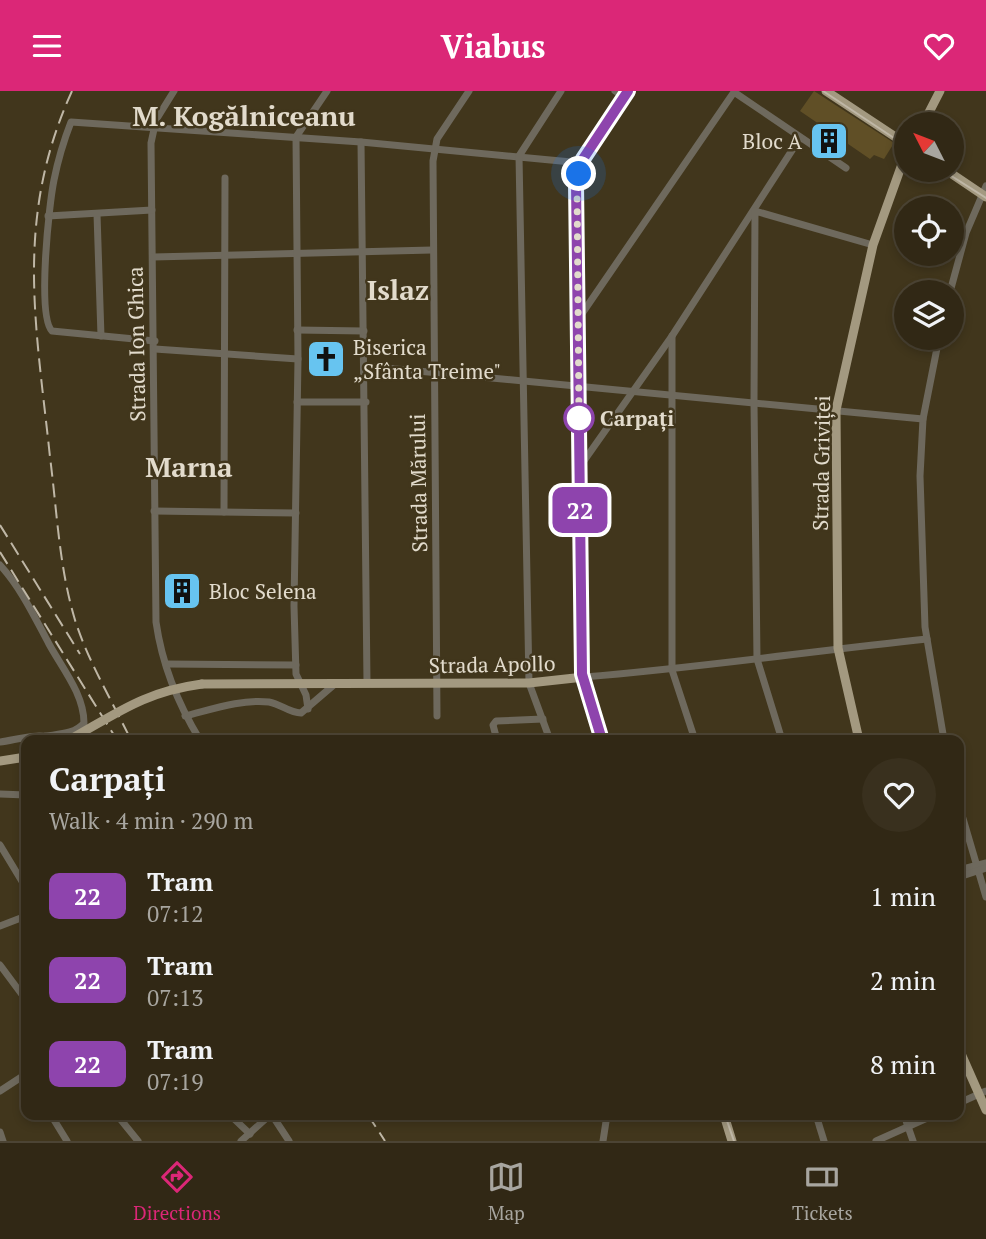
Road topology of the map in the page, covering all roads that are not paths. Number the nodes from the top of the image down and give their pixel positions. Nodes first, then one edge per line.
1 (174, 91) edge
2 (327, 91) edge
3 (469, 91) edge
4 (561, 91) edge
5 (615, 91) edge
6 (826, 91) edge
7 (940, 91) edge
8 (734, 92) edge
9 (628, 94) edge
10 (929, 112) edge
11 (154, 126) junction
12 (894, 136) edge
13 (296, 137) junction
14 (800, 138) junction
15 (361, 142) junction
16 (434, 149) junction
17 (519, 156) junction
18 (582, 163) junction
19 (846, 168) dead end
20 (226, 178) dead end
21 (964, 180) edge
22 (896, 182) edge
23 (985, 192) edge
24 (152, 211) junction
25 (755, 211) junction
26 (97, 214) junction
27 (48, 216) junction
28 (873, 245) junction
29 (432, 250) junction
30 (226, 253) junction
31 (297, 253) junction
32 (363, 253) junction
33 (153, 257) junction
34 (953, 280) edge
35 (579, 318) junction
36 (297, 330) junction
37 (365, 331) junction
38 (101, 336) junction
39 (672, 336) junction
40 (155, 345) junction
41 (937, 350) edge
42 (226, 353) junction
43 (298, 359) junction
44 (365, 366) junction
45 (434, 372) junction
46 (522, 380) junction
47 (580, 386) junction
48 (634, 391) junction
49 (673, 394) junction
50 (297, 402) junction
51 (366, 402) junction
52 (754, 403) junction
53 (836, 410) junction
54 (923, 419) junction
55 (581, 466) junction
56 (154, 511) junction
57 (224, 512) junction
58 (296, 513) junction
59 (0, 565) edge
60 (927, 639) junction
61 (838, 648) junction
62 (757, 659) junction
63 (166, 664) junction
64 (296, 665) junction
65 (672, 670) junction
66 (584, 677) junction
67 (300, 683) junction
68 (336, 683) junction
69 (367, 683) junction
70 (437, 683) junction
71 (529, 683) junction
72 (308, 709) junction
73 (185, 716) junction
74 (437, 716) dead end
75 (543, 719) junction
76 (52, 735) edge
77 (77, 735) edge
78 (197, 735) edge
79 (496, 735) edge
80 (548, 735) edge
81 (602, 735) edge
82 (693, 735) edge
83 (780, 735) edge
84 (858, 735) edge
85 (943, 735) edge
86 (21, 739) edge
87 (0, 742) edge
88 (21, 758) edge
89 (0, 761) edge
90 (0, 794) edge
91 (21, 795) edge
92 (964, 820) edge
93 (0, 845) edge
94 (986, 863) edge
95 (980, 868) edge
96 (21, 880) edge
97 (986, 897) edge
98 (21, 918) edge
99 (0, 926) edge
100 (0, 965) edge
101 (21, 993) edge
102 (964, 1059) edge
103 (21, 1077) edge
104 (0, 1091) edge
105 (982, 1093) edge
106 (964, 1101) edge
107 (986, 1109) edge
108 (54, 1120) edge
109 (121, 1120) edge
110 (235, 1120) edge
111 (265, 1120) edge
112 (274, 1120) edge
113 (606, 1120) edge
114 (726, 1120) edge
115 (818, 1120) edge
116 (906, 1120) edge
117 (923, 1120) edge
118 (908, 1127) junction
119 (0, 1132) edge
120 (250, 1134) junction
121 (4, 1141) edge
122 (67, 1141) edge
123 (138, 1141) edge
124 (241, 1141) edge
125 (289, 1141) edge
126 (603, 1141) edge
127 (732, 1141) edge
128 (824, 1141) edge
129 (876, 1141) edge
130 (913, 1141) edge

1 - 11 street, Strada Ion Ghica
2 - 13 street
3 - 16 street, Strada Mărului
4 - 17 street
5 - 9 street
6 - 12 main road
7 - 10 main road
8 - 14 street
8 - 35 street
9 - 18 main road
11 - 13 street
11 - 24 street, Strada Ion Ghica
11 - 27 street
13 - 15 street
13 - 31 street
14 - 19 street
14 - 25 street
15 - 16 street
15 - 32 street
16 - 17 street
16 - 29 street, Strada Mărului
17 - 18 street
17 - 46 street
18 - 35 main road
20 - 30 street
21 - 23 main road
22 - 28 main road, Strada Griviței
23 - 34 street
24 - 26 street
24 - 33 street, Strada Ion Ghica
25 - 28 street
25 - 39 street
25 - 52 street
26 - 27 street
26 - 38 street
27 - 38 street
28 - 53 main road, Strada Griviței
29 - 32 street
29 - 45 street, Strada Mărului
30 - 31 street
30 - 33 street
30 - 42 street
31 - 32 street
31 - 36 street
32 - 37 street
33 - 40 street, Strada Ion Ghica
35 - 47 main road
36 - 37 street
36 - 43 street
37 - 44 street
38 - 40 street
39 - 48 street
39 - 49 street
40 - 42 street
40 - 56 street, Strada Ion Ghica
41 - 54 street
42 - 43 street
42 - 57 street
43 - 50 street
44 - 45 street
44 - 51 street
45 - 46 street
45 - 70 street, Strada Mărului
46 - 47 street
46 - 71 street
47 - 48 street
47 - 55 main road
48 - 49 street
48 - 55 street
49 - 52 street
49 - 65 street
50 - 51 street
50 - 58 street
51 - 69 street
52 - 53 street
52 - 62 street
53 - 54 street
53 - 61 main road, Strada Griviței
54 - 60 street
55 - 66 main road
56 - 57 street
56 - 63 street, Strada Ion Ghica
57 - 58 street
58 - 64 street
59 - 76 street
60 - 61 street, Strada Apollo
60 - 85 street
61 - 62 street, Strada Apollo
61 - 84 main road, Strada Griviței
62 - 65 street, Strada Apollo
62 - 83 street
63 - 64 street
63 - 73 street, Strada Ion Ghica
64 - 67 street
65 - 66 street, Strada Apollo
65 - 82 street
66 - 71 main road, Strada Apollo
66 - 81 main road
67 - 68 main road, Strada Apollo
67 - 72 street
67 - 77 main road, Strada Apollo, bridge
68 - 69 main road, Strada Apollo
68 - 72 street
69 - 70 main road, Strada Apollo
70 - 71 main road, Strada Apollo
70 - 74 street, Strada Mărului
71 - 75 street
72 - 73 street
73 - 78 street, Strada Ion Ghica
75 - 79 street
75 - 80 street
86 - 87 street
88 - 89 main road
90 - 91 street
92 - 95 street
93 - 96 street
94 - 95 street
95 - 97 street
98 - 99 street
100 - 101 street
102 - 105 main road
103 - 104 street
105 - 106 street
105 - 107 main road
108 - 122 street
109 - 123 street
110 - 120 street
111 - 120 street
112 - 125 street
113 - 126 street
114 - 127 main road
115 - 128 street
116 - 118 street
117 - 118 street
118 - 129 street
118 - 130 street
119 - 121 street
120 - 124 street

